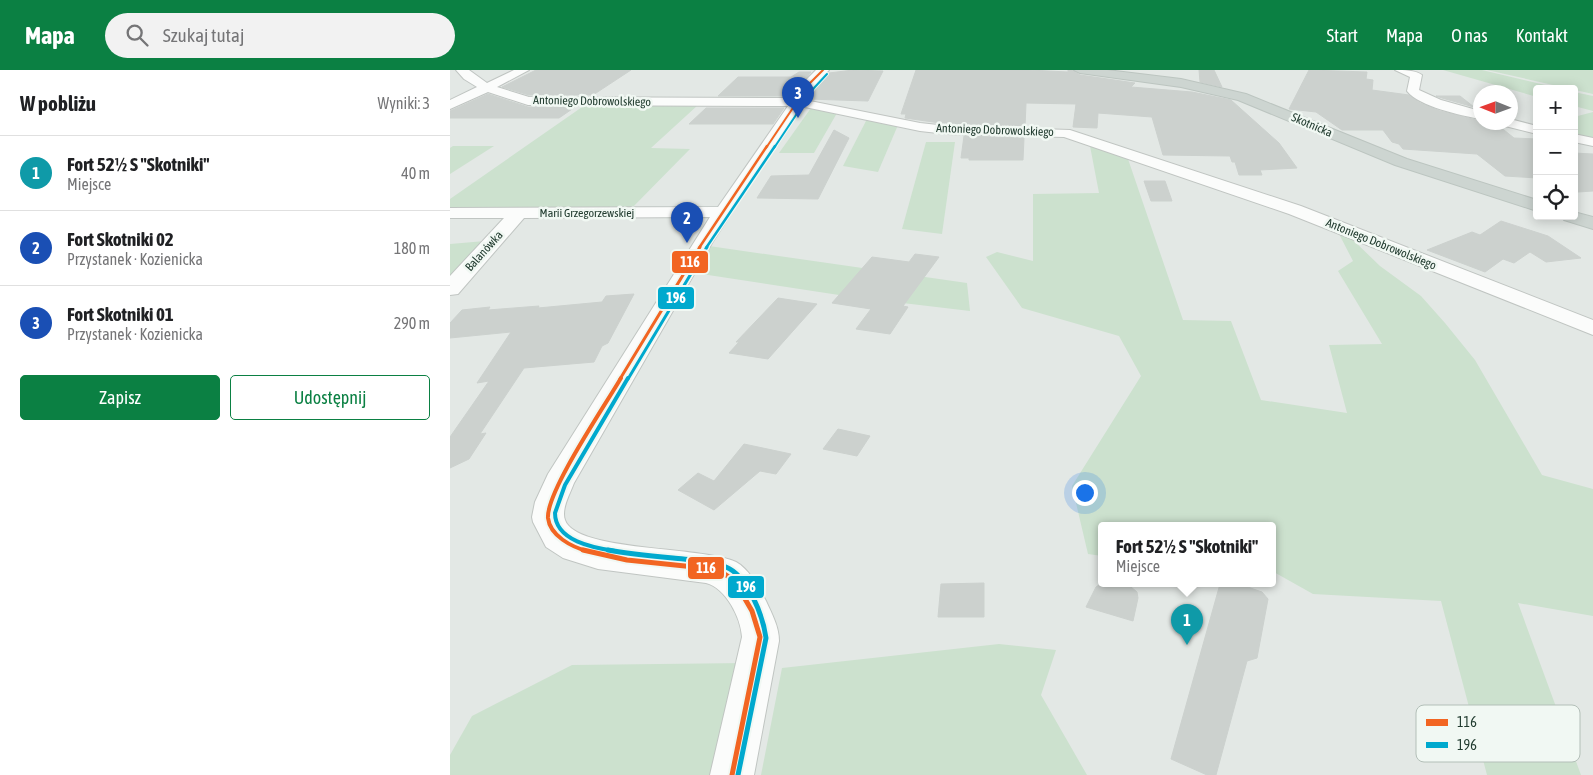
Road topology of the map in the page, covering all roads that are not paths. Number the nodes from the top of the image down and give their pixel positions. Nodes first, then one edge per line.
1 (462, 70) edge
2 (523, 70) edge
3 (823, 70) edge
4 (1080, 70) edge
5 (1401, 70) edge
6 (488, 86) junction
7 (798, 102) junction
8 (450, 105) edge
9 (1473, 113) edge
10 (1518, 125) edge
11 (1533, 129) edge
12 (1578, 139) edge
13 (1593, 142) edge
14 (1533, 205) edge
15 (724, 212) junction
16 (450, 213) edge
17 (519, 213) junction
18 (1578, 218) edge
19 (1593, 223) edge
20 (450, 288) edge
21 (1593, 328) edge
22 (732, 775) edge

1 - 6 street, Antoniego Dobrowolskiego
2 - 6 street
3 - 7 street
4 - 14 main road, Skotnicka
5 - 9 street
6 - 7 street, Antoniego Dobrowolskiego
6 - 8 street
7 - 15 street
7 - 21 street, Antoniego Dobrowolskiego
10 - 11 street
12 - 13 street
15 - 17 street, Marii Grzegorzewskiej
15 - 22 street
16 - 17 street, Marii Grzegorzewskiej
17 - 20 street, Balanówka
18 - 19 main road

